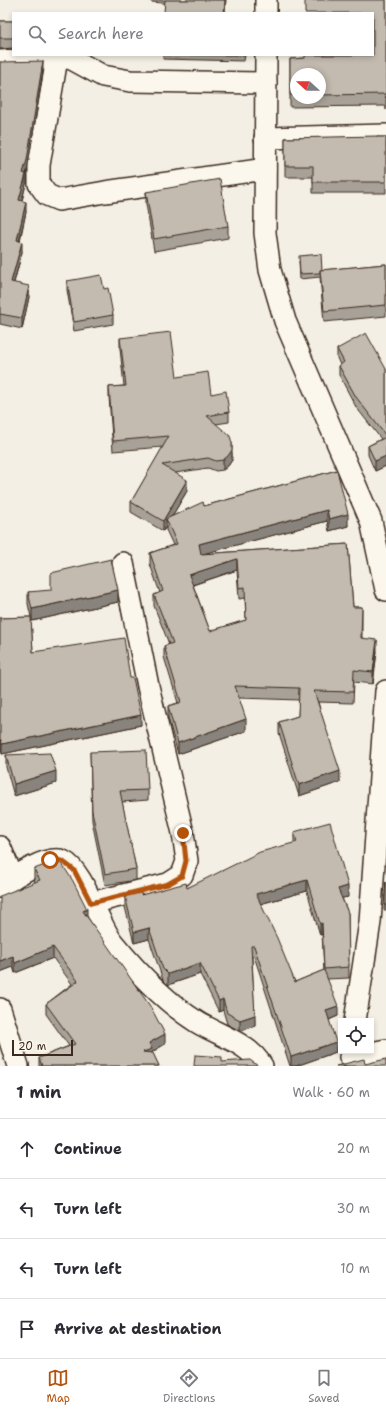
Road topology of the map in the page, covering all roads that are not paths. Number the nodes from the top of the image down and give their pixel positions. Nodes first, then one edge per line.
1 (266, 0) edge
2 (266, 12) edge
3 (266, 56) edge
4 (57, 58) junction
5 (0, 61) edge
6 (266, 83) junction
7 (386, 135) edge
8 (265, 138) junction
9 (265, 169) junction
10 (378, 516) edge
11 (123, 563) dead end
12 (386, 590) edge
13 (386, 691) edge
14 (383, 762) edge
15 (0, 847) edge
16 (6, 882) edge
17 (91, 903) junction
18 (0, 1009) edge
19 (355, 1018) edge
20 (386, 1050) edge
21 (348, 1058) edge
22 (18, 1066) edge
23 (262, 1066) edge

1 - 2 street
3 - 6 street
4 - 5 street
4 - 6 street
4 - 9 street
6 - 8 street
7 - 8 street
8 - 9 street
9 - 10 street
10 - 12 street
11 - 17 street
13 - 14 street
14 - 19 street
15 - 16 street
16 - 17 street
17 - 23 street
18 - 22 street
20 - 21 street

